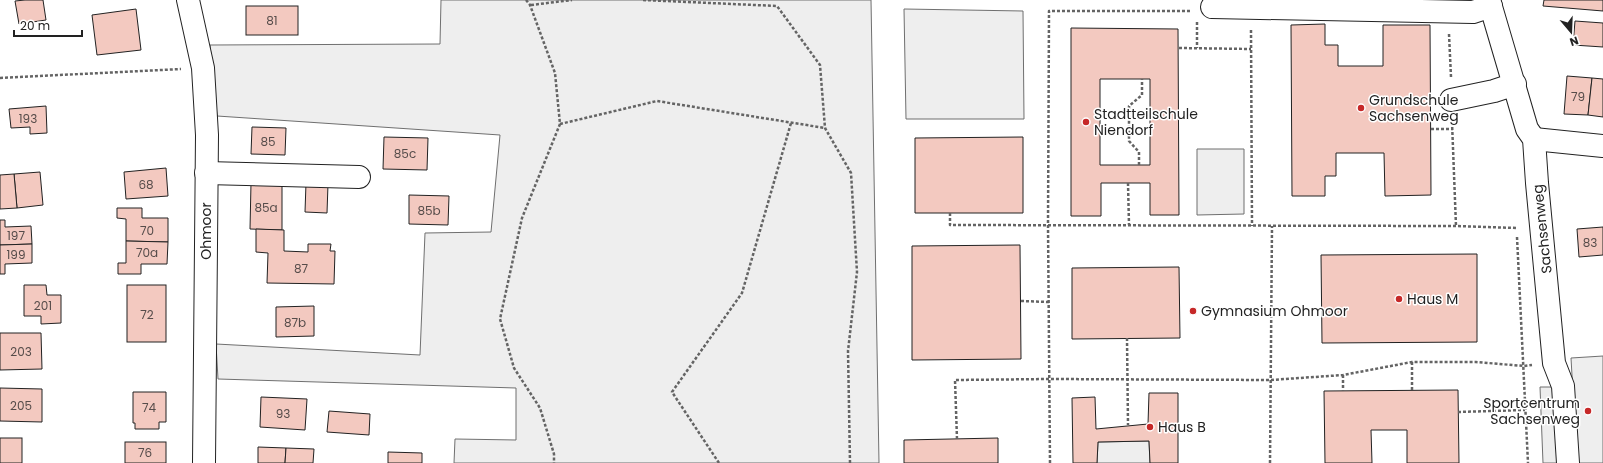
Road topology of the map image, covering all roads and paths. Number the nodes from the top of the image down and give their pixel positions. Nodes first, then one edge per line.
1 (188, 0) edge
2 (526, 0) edge
3 (572, 0) edge
4 (643, 0) edge
5 (1490, 3) edge
6 (530, 5) junction
7 (1250, 7) junction
8 (1202, 12) junction
9 (1179, 48) dead end
10 (1197, 48) junction
11 (1251, 49) junction
12 (203, 68) junction
13 (0, 78) edge
14 (1142, 79) dead end
15 (1515, 84) junction
16 (1451, 100) dead end
17 (791, 123) junction
18 (560, 124) junction
19 (825, 128) junction
20 (1431, 129) dead end
21 (1452, 129) dead end
22 (1534, 139) junction
23 (1603, 146) edge
24 (1139, 165) dead end
25 (206, 174) junction
26 (360, 177) dead end
27 (1128, 183) dead end
28 (950, 213) dead end
29 (1517, 220) dead end
30 (1048, 225) junction
31 (1129, 225) junction
32 (1252, 226) junction
33 (1272, 226) junction
34 (1518, 236) dead end
35 (1021, 301) dead end
36 (1049, 302) junction
37 (1127, 338) dead end
38 (1412, 362) junction
39 (1554, 363) junction
40 (1524, 366) junction
41 (1343, 375) junction
42 (1050, 379) junction
43 (1128, 379) junction
44 (1271, 380) junction
45 (1412, 390) dead end
46 (1343, 391) dead end
47 (1525, 410) junction
48 (1458, 412) dead end
49 (1128, 425) dead end
50 (957, 439) dead end
51 (204, 463) edge
52 (554, 463) edge
53 (719, 463) edge
54 (850, 463) edge
55 (1050, 463) edge
56 (1270, 463) edge
57 (1528, 463) edge
58 (1568, 463) edge

1 - 12 street, Ohmoor
2 - 6 path
3 - 6 path
4 - 19 path
5 - 7 street
5 - 15 street, Sachsenweg
6 - 18 path
7 - 8 street
7 - 11 path
8 - 10 path
8 - 30 path
9 - 10 path
10 - 11 path
11 - 32 path
12 - 13 path
12 - 25 street, Ohmoor
14 - 24 path
15 - 16 street
15 - 22 street, Sachsenweg
17 - 18 path
17 - 19 path
17 - 53 path
18 - 52 path
19 - 54 path
20 - 21 path
22 - 23 street
22 - 39 street, Sachsenweg
25 - 26 street
25 - 51 street, Ohmoor
27 - 31 path
28 - 30 path
29 - 33 path
30 - 31 path
30 - 36 path
31 - 32 path
32 - 33 path
33 - 44 path
34 - 40 path
35 - 36 path
36 - 42 path
37 - 43 path
38 - 40 path
38 - 41 path
38 - 45 path
39 - 40 path
39 - 58 street, Sachsenweg
40 - 47 path
41 - 44 path
41 - 46 path
42 - 43 path
42 - 50 path
42 - 55 path
43 - 44 path
43 - 49 path
44 - 56 path
47 - 48 path
47 - 57 path

